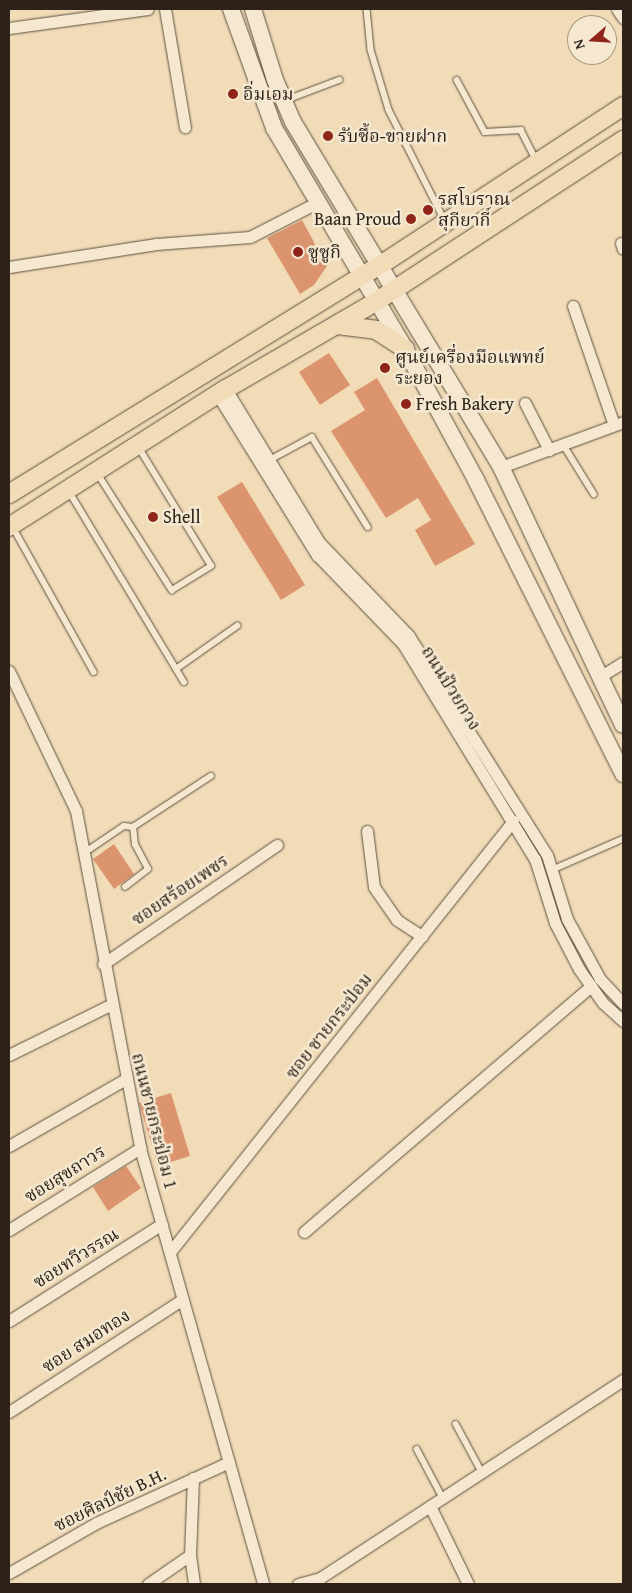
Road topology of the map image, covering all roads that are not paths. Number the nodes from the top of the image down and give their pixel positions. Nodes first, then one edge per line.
1 (148, 9) edge
2 (165, 9) edge
3 (232, 9) edge
4 (367, 9) edge
5 (618, 9) edge
6 (256, 10) edge
7 (623, 18) edge
8 (9, 28) edge
9 (339, 80) dead end
10 (457, 80) dead end
11 (284, 100) junction
12 (623, 106) edge
13 (185, 127) dead end
14 (623, 140) edge
15 (537, 161) junction
16 (318, 202) junction
17 (446, 222) junction
18 (382, 264) junction
19 (9, 267) edge
20 (361, 277) junction
21 (396, 288) junction
22 (377, 301) junction
23 (574, 306) dead end
24 (335, 325) junction
25 (405, 348) junction
26 (221, 392) junction
27 (526, 403) dead end
28 (619, 424) edge
29 (563, 444) junction
30 (137, 445) junction
31 (549, 450) junction
32 (268, 461) junction
33 (501, 467) junction
34 (97, 471) junction
35 (68, 489) junction
36 (9, 494) edge
37 (594, 494) dead end
38 (10, 526) edge
39 (368, 527) dead end
40 (237, 626) dead end
41 (623, 662) edge
42 (176, 669) junction
43 (9, 671) edge
44 (94, 672) dead end
45 (601, 676) junction
46 (184, 682) dead end
47 (623, 725) edge
48 (623, 774) edge
49 (211, 776) dead end
50 (513, 821) junction
51 (133, 827) junction
52 (367, 831) dead end
53 (623, 839) edge
54 (277, 845) dead end
55 (84, 853) junction
56 (551, 870) junction
57 (125, 887) dead end
58 (422, 936) junction
59 (103, 964) junction
60 (591, 986) junction
61 (623, 1004) edge
62 (110, 1006) junction
63 (623, 1020) edge
64 (9, 1055) edge
65 (124, 1080) junction
66 (9, 1146) edge
67 (140, 1148) junction
68 (162, 1224) junction
69 (9, 1230) edge
70 (304, 1232) dead end
71 (170, 1252) junction
72 (183, 1298) junction
73 (9, 1321) edge
74 (623, 1380) edge
75 (9, 1412) edge
76 (456, 1424) dead end
77 (417, 1449) dead end
78 (229, 1462) junction
79 (482, 1472) junction
80 (193, 1478) junction
81 (443, 1498) junction
82 (430, 1506) junction
83 (190, 1555) junction
84 (9, 1573) edge
85 (148, 1584) edge
86 (194, 1584) edge
87 (263, 1584) edge
88 (298, 1584) edge
89 (468, 1584) edge

1 - 8 street
2 - 13 street
3 - 16 street
4 - 17 lane
5 - 7 street
6 - 11 street
9 - 11 lane
10 - 15 lane
11 - 18 street
12 - 15 main road
14 - 21 main road
15 - 17 main road
16 - 19 street
16 - 20 street
17 - 18 main road
18 - 20 main road
18 - 21 street
20 - 22 street
20 - 36 main road
21 - 22 main road
21 - 33 street
22 - 24 main road
22 - 25 street
23 - 28 street
24 - 25 main road
24 - 26 main road
25 - 48 street
26 - 30 main road
26 - 32 street, ถนนป้วยกวง
26 - 50 street, ถนนป้วยกวง
27 - 31 street
28 - 29 street
29 - 31 street
29 - 37 lane
30 - 34 main road
30 - 34 lane
31 - 33 street
32 - 39 lane
32 - 56 street, ถนนป้วยกวง
33 - 45 street
34 - 35 main road
35 - 38 main road
35 - 42 lane
38 - 44 lane
40 - 42 lane
41 - 45 street
42 - 46 lane
43 - 55 street, ถนนชายกระป่อม 1
45 - 47 street
49 - 51 lane
50 - 58 street, ซอย ชายกระป่อม
50 - 60 street, ถนนป้วยกวง
51 - 55 lane
51 - 57 lane
52 - 58 street
53 - 56 lane
54 - 59 street, ซอยสร้อยเพชร
55 - 59 street, ถนนชายกระป่อม 1
56 - 61 street, ถนนป้วยกวง
58 - 71 street, ซอย ชายกระป่อม
59 - 62 street, ถนนชายกระป่อม 1
60 - 63 street, ถนนป้วยกวง
60 - 70 street
62 - 64 street
62 - 65 street, ถนนชายกระป่อม 1
65 - 66 street
65 - 67 street, ถนนชายกระป่อม 1
67 - 68 street, ถนนชายกระป่อม 1
67 - 69 street, ซอยสุขถาวร
68 - 71 street, ถนนชายกระป่อม 1
68 - 73 street, ซอยทวีวรรณ
71 - 72 street, ถนนชายกระป่อม 1
72 - 75 street, ซอย สมอทอง
72 - 78 street, ถนนชายกระป่อม 1
74 - 79 street
76 - 79 lane
77 - 81 lane
78 - 80 street, ซอยศิลป์ชัย B.H.
78 - 87 street, ถนนชายกระป่อม 1
79 - 81 street
80 - 83 street
80 - 84 street, ซอยศิลป์ชัย B.H.
81 - 82 street
82 - 88 street
82 - 89 street
83 - 85 street
83 - 86 street

